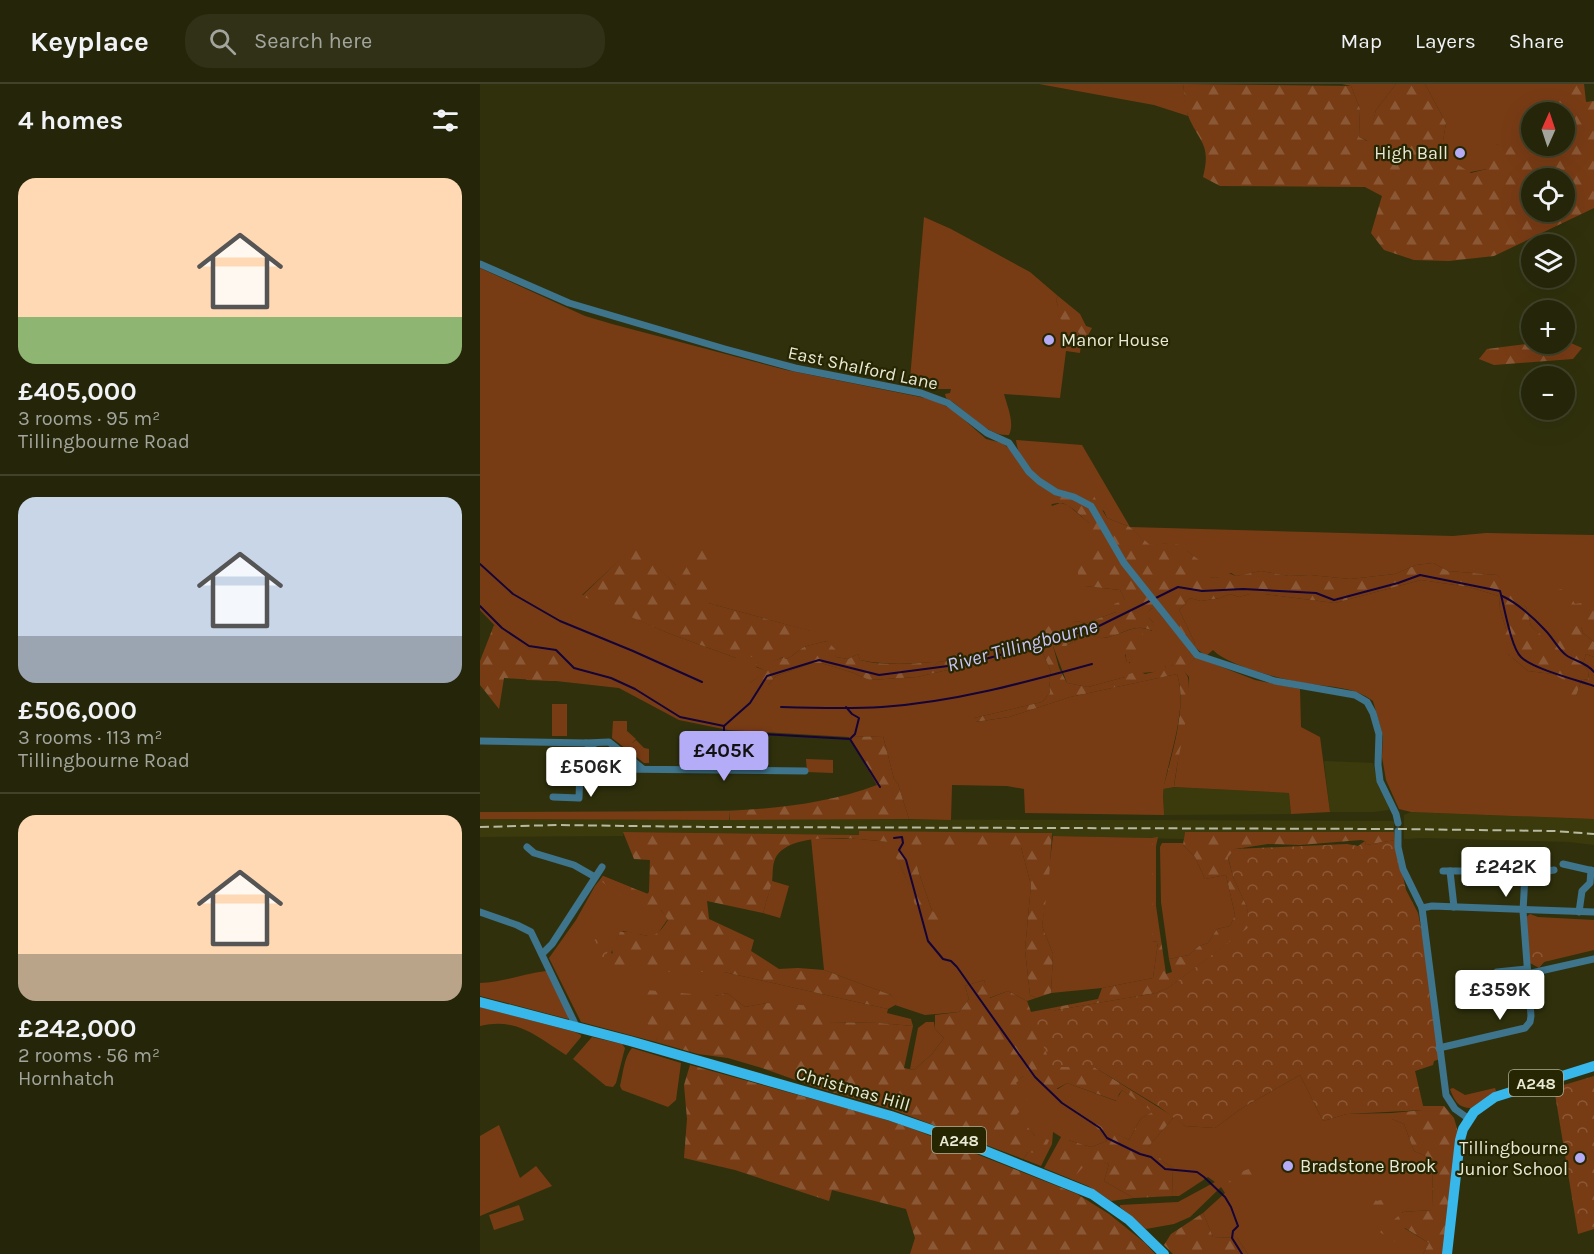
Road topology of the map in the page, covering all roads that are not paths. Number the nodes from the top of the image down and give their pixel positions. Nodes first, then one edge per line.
1 (480, 264) edge
2 (480, 741) edge
3 (586, 743) junction
4 (594, 750) junction
5 (643, 769) junction
6 (805, 771) dead end
7 (554, 797) dead end
8 (527, 847) dead end
9 (1563, 864) dead end
10 (602, 867) dead end
11 (1554, 870) dead end
12 (1461, 871) dead end
13 (1593, 871) edge
14 (595, 877) junction
15 (1454, 907) junction
16 (1422, 908) junction
17 (1523, 911) junction
18 (480, 912) edge
19 (1579, 912) junction
20 (1594, 912) edge
21 (542, 954) junction
22 (1594, 959) edge
23 (1497, 972) dead end
24 (1527, 972) junction
25 (480, 1002) edge
26 (578, 1028) junction
27 (1439, 1048) junction
28 (1594, 1066) edge
29 (1469, 1119) junction
30 (1164, 1254) edge
31 (1447, 1254) edge

1 - 16 street, East Shalford Lane
2 - 3 street
3 - 4 street
3 - 5 street
4 - 5 street
4 - 7 street
5 - 6 street
8 - 14 street
9 - 13 street
10 - 14 street
11 - 17 street
12 - 15 street
13 - 19 street
14 - 21 street
15 - 16 street
15 - 17 street
16 - 27 street, East Shalford Lane
17 - 19 street
17 - 24 street
18 - 21 street
19 - 20 street
21 - 26 street
22 - 24 street
23 - 24 street
24 - 27 street
25 - 26 main road, A248
26 - 30 main road, Christmas Hill / A248
27 - 29 street, East Shalford Lane
28 - 29 main road, A248
29 - 31 main road, A248

